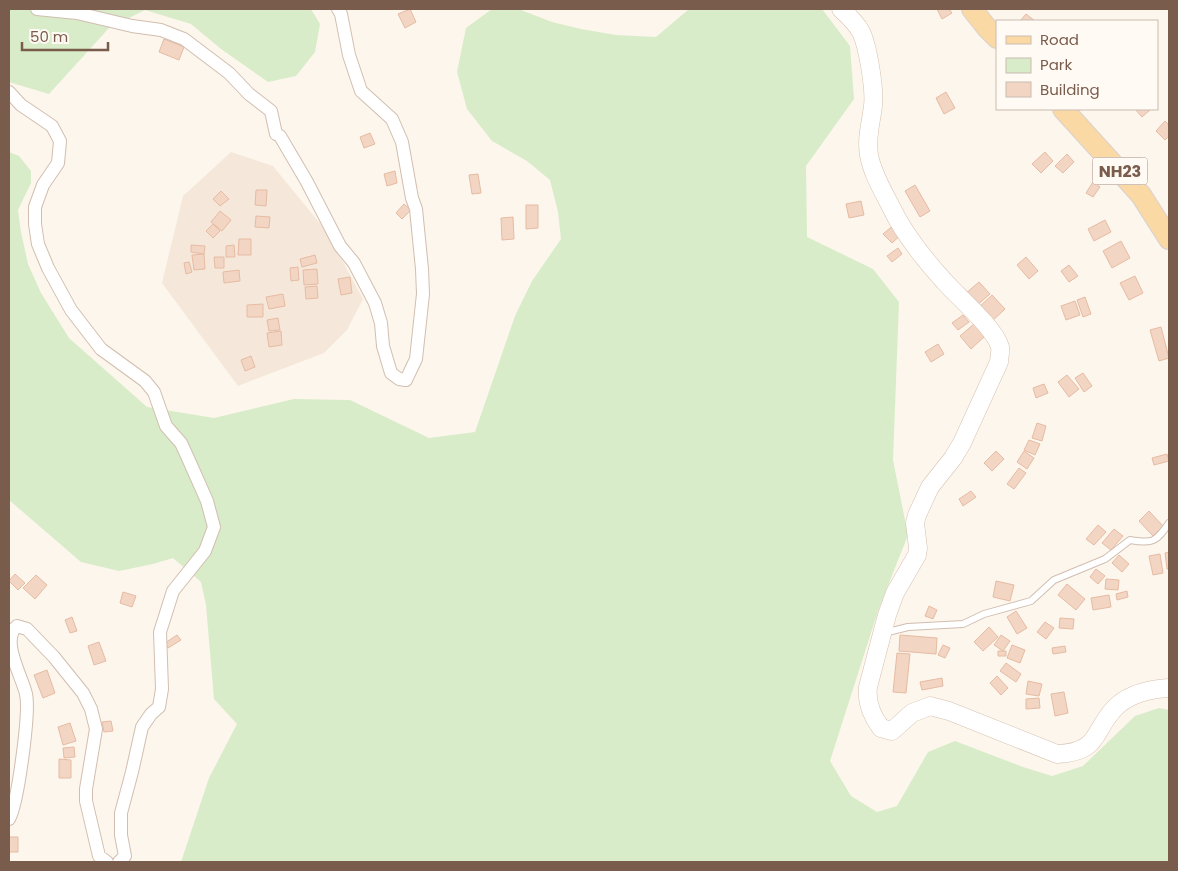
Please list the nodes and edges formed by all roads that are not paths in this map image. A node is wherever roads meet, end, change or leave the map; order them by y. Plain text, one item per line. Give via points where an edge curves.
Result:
1 (37, 9) edge
2 (338, 9) edge
3 (841, 9) edge
4 (972, 9) edge
5 (996, 37) edge
6 (9, 92) edge
7 (1065, 110) edge
8 (1169, 239) edge
9 (1169, 523) edge
10 (881, 634) junction
11 (1169, 688) edge
12 (9, 819) edge
13 (107, 862) edge
14 (119, 862) edge

1 - 2 street via 77,13 161,30 184,39 271,111 276,134 375,303 391,373 406,380 416,359 423,294 416,209 402,142 392,119 361,91
3 - 10 main road via 854,22 865,43 873,90 868,130 869,156 894,214 912,243 994,336 1000,348 998,362 962,443 930,487 917,515 917,555 895,593
4 - 5 main road
6 - 14 street via 21,105 52,126 60,141 58,162 34,207 38,244 48,268 71,310 101,349 145,381 154,392 166,426 187,456 207,501 214,527 205,551 173,591 160,632 162,689 159,707 142,727 121,813 125,856
7 - 8 main road, NH23 via 1141,195
9 - 10 lane via 1159,538 1144,543 1130,540 1105,559 1054,580 1031,601 984,614 963,624 908,627
10 - 11 main road via 867,697 873,718 881,728 892,731 912,713 930,706 949,710 1057,754 1070,754 1096,738 1118,705 1134,695
12 - 13 street via 24,751 26,695 11,651 10,636 17,626 27,628 54,656 83,693 91,709 96,728 86,801 99,856

